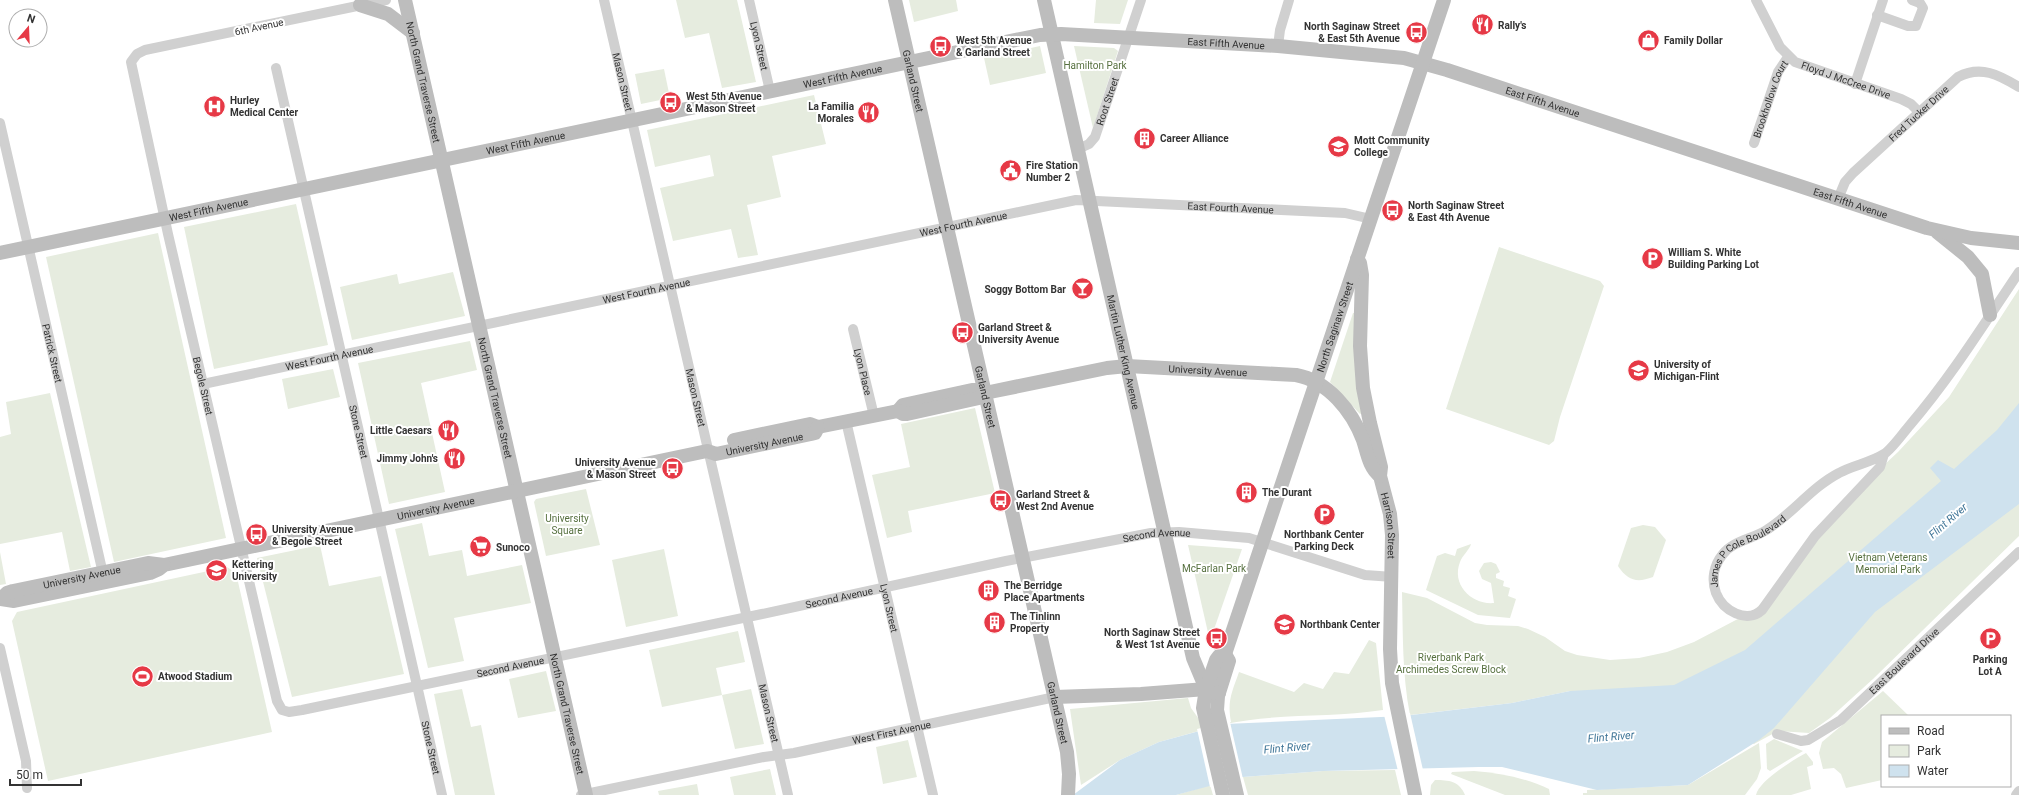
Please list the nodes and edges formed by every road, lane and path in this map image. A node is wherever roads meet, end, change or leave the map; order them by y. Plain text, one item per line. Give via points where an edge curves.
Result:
1 (386, 0) edge
2 (405, 0) edge
3 (604, 0) edge
4 (749, 0) edge
5 (895, 0) edge
6 (1044, 0) edge
7 (1141, 0) edge
8 (1290, 0) edge
9 (1444, 0) edge
10 (1756, 0) edge
11 (1883, 0) edge
12 (1912, 0) edge
13 (360, 5) junction
14 (1877, 15) junction
15 (413, 33) junction
16 (1052, 34) junction
17 (1128, 37) junction
18 (1278, 46) junction
19 (134, 57) joint
20 (1788, 57) junction
21 (909, 62) junction
22 (1423, 62) junction
23 (276, 68) dead end
24 (1855, 84) junction
25 (2019, 87) edge
26 (770, 91) junction
27 (1919, 112) junction
28 (631, 120) junction
29 (0, 123) edge
30 (1754, 143) dead end
31 (1078, 149) junction
32 (442, 160) junction
33 (304, 189) junction
34 (1838, 199) junction
35 (1089, 200) junction
36 (165, 218) junction
37 (1371, 219) junction
38 (947, 227) junction
39 (1934, 230) junction
40 (2019, 243) edge
41 (29, 247) junction
42 (0, 253) edge
43 (1357, 259) junction
44 (2019, 272) edge
45 (669, 286) junction
46 (1990, 315) junction
47 (478, 326) junction
48 (853, 329) dead end
49 (342, 355) junction
50 (1127, 366) junction
51 (1315, 382) junction
52 (204, 384) junction
53 (985, 393) junction
54 (874, 416) junction
55 (846, 421) junction
56 (707, 451) junction
57 (1884, 454) junction
58 (1380, 476) junction
59 (516, 490) junction
60 (379, 520) junction
61 (1165, 532) junction
62 (1263, 542) junction
63 (241, 548) junction
64 (2019, 552) edge
65 (1024, 558) junction
66 (104, 577) junction
67 (1393, 577) junction
68 (884, 587) junction
69 (1, 599) edge
70 (746, 617) junction
71 (0, 648) edge
72 (554, 656) junction
73 (417, 685) junction
74 (1212, 691) junction
75 (1054, 697) junction
76 (284, 711) joint
77 (1213, 722) junction
78 (917, 727) junction
79 (1776, 734) dead end
80 (778, 755) junction
81 (27, 788) dead end
82 (2019, 791) edge
83 (442, 795) edge
84 (584, 795) edge
85 (788, 795) edge
86 (933, 795) edge
87 (1068, 795) edge
88 (1223, 795) edge
89 (1237, 795) edge
90 (1415, 795) edge
91 (2016, 795) edge

1 - 13 street, 6th Avenue
2 - 15 street, North Grand Traverse Street
3 - 28 street, Mason Street
4 - 26 street, Lyon Street
5 - 21 street, Garland Street
6 - 16 street, Martin Luther King Avenue
7 - 17 street, Root Street
8 - 18 street via 1281,26
9 - 22 street, North Saginaw Street
10 - 20 street, Floyd J McCree Drive
11 - 14 street
12 - 14 street via 1920,3 1923,8 1916,26 1908,26
13 - 15 street via 388,14
13 - 19 street, 6th Avenue via 145,50
14 - 24 street
15 - 32 street, North Grand Traverse Street
16 - 17 street, East Fifth Avenue
16 - 21 street, West Fifth Avenue
16 - 31 street, Martin Luther King Avenue
17 - 18 street, East Fifth Avenue
17 - 31 street, Root Street via 1093,140
18 - 22 street, East Fifth Avenue via 1397,57
19 - 36 street, Begole Street via 131,64 133,77
20 - 24 street, Floyd J McCree Drive via 1800,65
20 - 30 street, Brookhollow Court via 1778,72
21 - 26 street, West Fifth Avenue
21 - 38 street, Garland Street
22 - 34 street, East Fifth Avenue
22 - 37 street, North Saginaw Street
23 - 33 street, Stone Street
24 - 27 street, Floyd J McCree Drive via 1906,101
25 - 27 street, Fred Tucker Drive via 1996,74 1973,72 1958,77
26 - 28 street, West Fifth Avenue
27 - 34 street, Fred Tucker Drive via 1850,176
28 - 32 street, West Fifth Avenue
28 - 45 street, Mason Street
29 - 41 street, Patrick Street
31 - 35 street, Martin Luther King Avenue
32 - 33 street, West Fifth Avenue
32 - 47 street, North Grand Traverse Street
33 - 36 street, West Fifth Avenue
33 - 49 street, Stone Street
34 - 39 street, East Fifth Avenue
35 - 37 street, East Fourth Avenue via 1345,212
35 - 38 street, West Fourth Avenue via 1070,201
35 - 50 street, Martin Luther King Avenue
36 - 41 street, West Fifth Avenue
36 - 52 street, Begole Street
37 - 43 street, North Saginaw Street
38 - 45 street, West Fourth Avenue
38 - 53 street, Garland Street
39 - 40 street, East Fifth Avenue via 1971,238
39 - 46 street via 1968,257 1982,274
41 - 42 street, West Fifth Avenue
41 - 66 street, Patrick Street
43 - 51 street, North Saginaw Street
43 - 58 street, Harrison Street via 1362,275 1361,373 1367,412 1382,467
44 - 46 street, James P Cole Boulevard
45 - 47 street, West Fourth Avenue
45 - 56 street, Mason Street
46 - 57 street, James P Cole Boulevard via 1947,380
47 - 49 street, West Fourth Avenue
47 - 59 street, North Grand Traverse Street
48 - 54 street, Lyon Place
49 - 52 street, West Fourth Avenue
49 - 60 street, Stone Street
50 - 51 street, University Avenue via 1293,375
50 - 53 street, University Avenue
50 - 61 street, Martin Luther King Avenue
51 - 58 street, University Avenue via 1332,394 1349,413 1373,468
51 - 62 street, North Saginaw Street
52 - 63 street, Begole Street
53 - 54 street, University Avenue via 978,398 915,412 903,414 898,411
53 - 65 street, Garland Street
54 - 55 street, University Avenue
55 - 56 street, University Avenue via 818,427 815,433 811,434 716,454
55 - 68 street, Lyon Street
56 - 59 street, University Avenue
56 - 70 street, Mason Street
57 - 57 street, James P Cole Boulevard via 1832,476 1766,530 1728,548 1717,562 1714,576 1716,592 1724,605 1747,617 1762,610 1816,536 1880,467
58 - 67 street, Harrison Street via 1391,524
59 - 60 street, University Avenue
59 - 72 street, North Grand Traverse Street
60 - 63 street, University Avenue
60 - 73 street, Stone Street
61 - 62 street, Second Avenue via 1240,537
61 - 65 street, Second Avenue via 1146,533
61 - 74 street, Martin Luther King Avenue via 1193,658
62 - 67 street, Second Avenue via 1365,575
62 - 74 street, North Saginaw Street via 1225,654 1217,658
63 - 66 street, University Avenue via 164,564 154,572
63 - 76 street, Begole Street via 277,701 279,708
64 - 79 street, East Boulevard Drive via 1841,720 1808,740 1801,741
65 - 68 street, Second Avenue
65 - 75 street, Garland Street
66 - 69 street, University Avenue via 14,601
67 - 90 street, Harrison Street via 1390,660 1396,709
68 - 70 street, Second Avenue
68 - 78 street, Lyon Street
70 - 72 street, Second Avenue
70 - 80 street, Mason Street
71 - 81 street via 26,761
72 - 73 street, Second Avenue
72 - 84 street, North Grand Traverse Street
73 - 76 street, Second Avenue via 302,710
73 - 83 street, Stone Street
74 - 75 street, West First Avenue
74 - 77 street, North Saginaw Street via 1203,702
75 - 78 street, West First Avenue
75 - 87 street, Garland Street via 1068,762
77 - 88 street
77 - 89 street
78 - 80 street, West First Avenue
78 - 86 street, Lyon Street
80 - 84 street, West First Avenue
80 - 85 street, Mason Street
82 - 91 street

